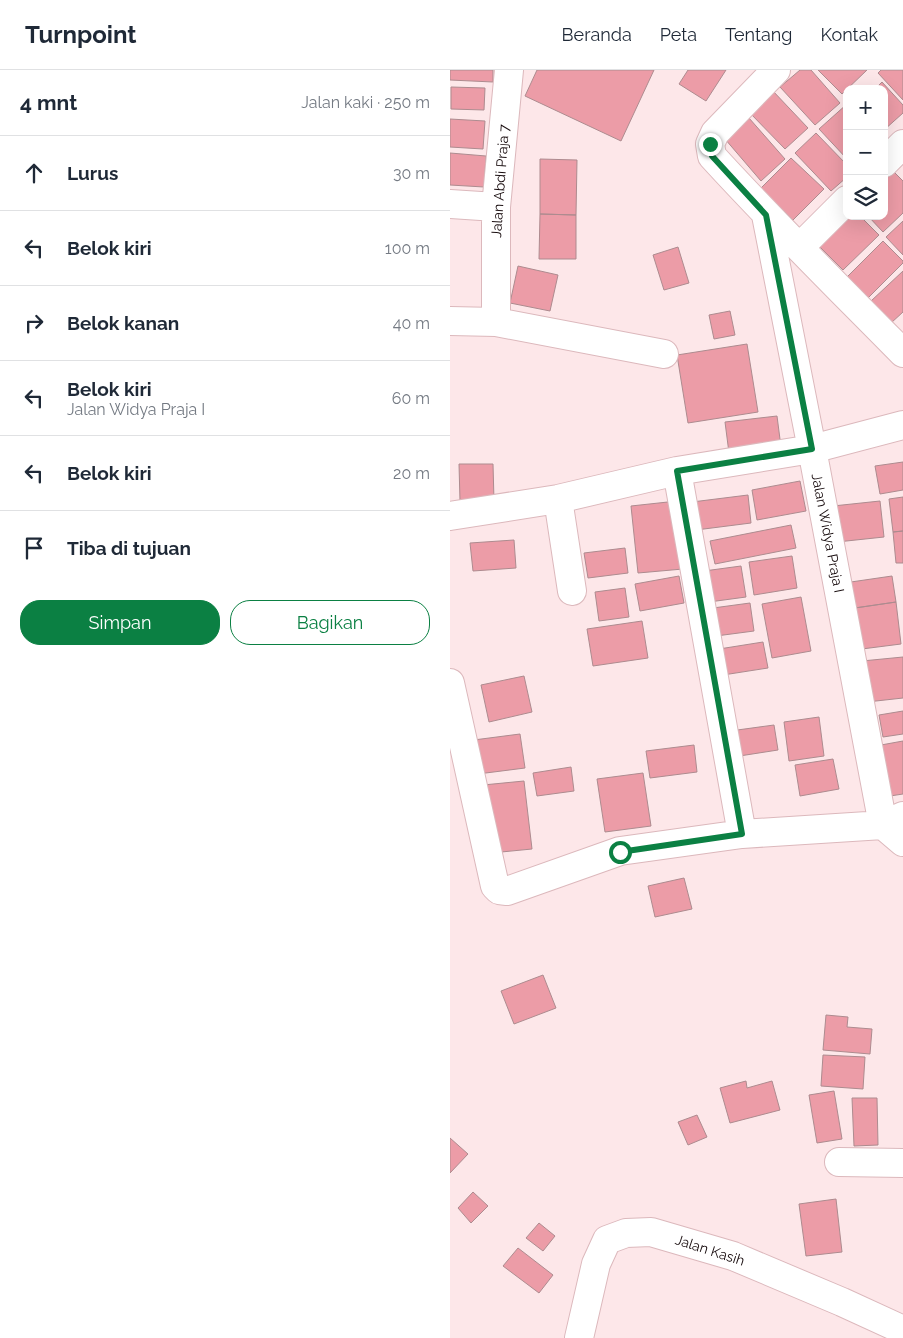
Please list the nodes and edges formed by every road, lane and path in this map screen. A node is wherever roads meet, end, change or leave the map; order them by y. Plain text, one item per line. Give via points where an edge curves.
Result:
1 (509, 70) edge
2 (776, 70) edge
3 (450, 204) edge
4 (843, 204) edge
5 (496, 207) junction
6 (766, 215) junction
7 (800, 247) junction
8 (450, 321) edge
9 (496, 322) junction
10 (664, 354) dead end
11 (903, 354) edge
12 (903, 425) edge
13 (812, 449) junction
14 (677, 471) junction
15 (558, 499) junction
16 (450, 516) edge
17 (572, 591) dead end
18 (450, 683) edge
19 (893, 820) edge
20 (742, 834) junction
21 (903, 842) edge
22 (839, 1162) dead end
23 (903, 1163) edge
24 (903, 1330) edge
25 (579, 1338) edge

1 - 5 street, Jalan Abdi Praja 7
2 - 6 street via 715,133 710,144 712,156
3 - 5 street
4 - 7 street
5 - 9 street, Jalan Abdi Praja 7
6 - 7 street
6 - 13 street, Jalan Widya Praja I
7 - 11 street
8 - 9 street
9 - 10 street
12 - 13 street
13 - 14 street
13 - 19 street, Jalan Widya Praja I
14 - 15 street
14 - 20 street
15 - 16 street
15 - 17 street
18 - 20 street via 495,886 499,890 507,891 620,852
19 - 20 street
19 - 21 street
22 - 23 street
24 - 25 street, Jalan Kasih via 733,1256 650,1232 626,1233 607,1240 596,1264

